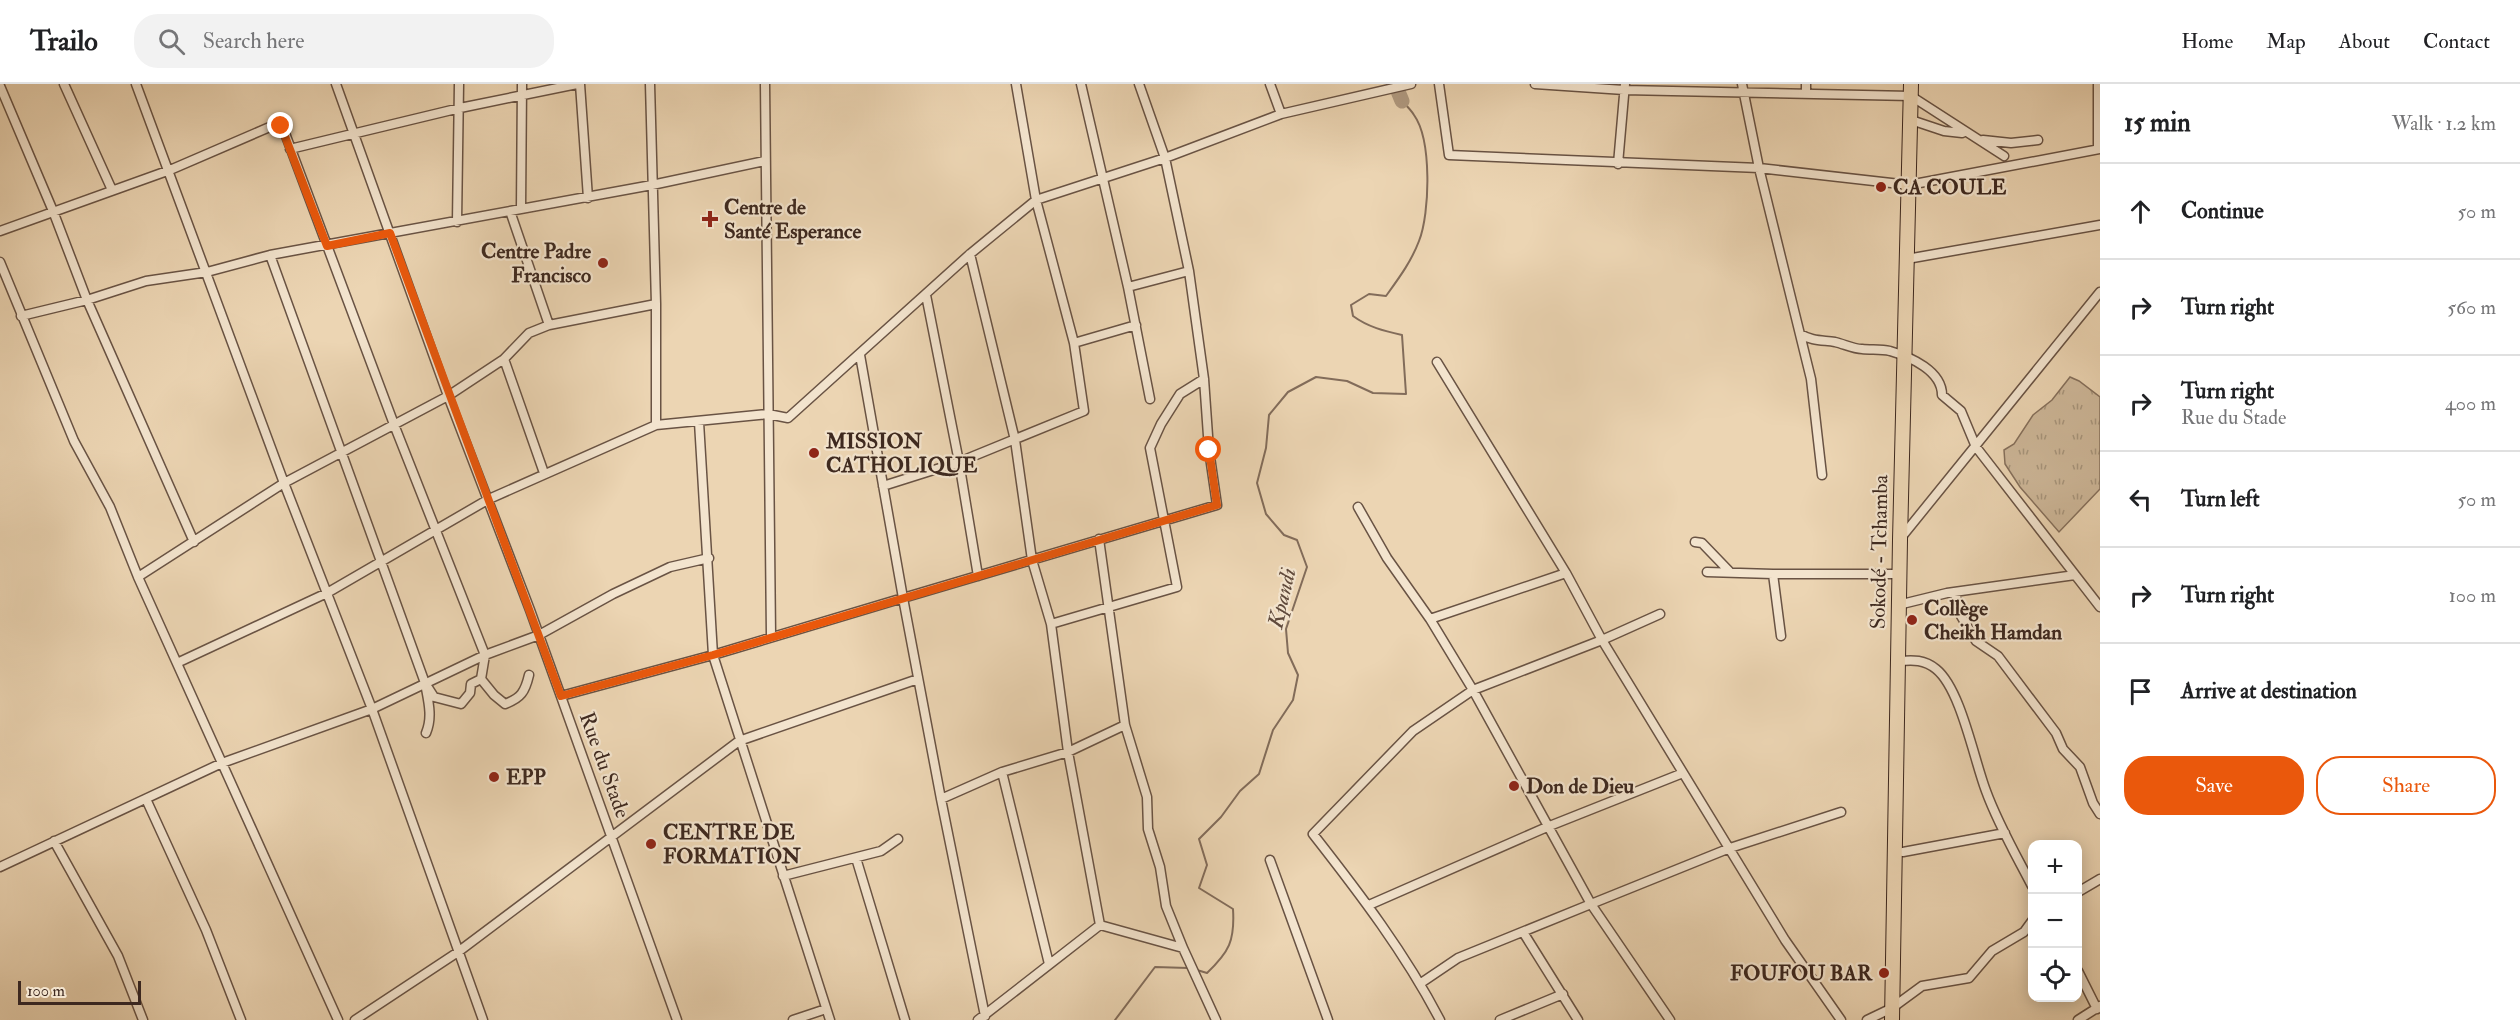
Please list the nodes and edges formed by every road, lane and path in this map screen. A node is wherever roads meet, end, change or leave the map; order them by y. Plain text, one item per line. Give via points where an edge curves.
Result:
1 (64, 84) edge
2 (136, 84) edge
3 (336, 84) edge
4 (459, 84) edge
5 (522, 84) edge
6 (578, 84) edge
7 (650, 84) edge
8 (765, 84) edge
9 (1016, 84) edge
10 (1081, 84) edge
11 (1139, 84) edge
12 (1270, 84) edge
13 (1410, 84) edge
14 (1439, 84) edge
15 (1536, 84) edge
16 (1806, 84) edge
17 (2098, 84) edge
18 (0, 86) edge
19 (1625, 87) edge
20 (1743, 88) edge
21 (1911, 90) edge
22 (1806, 94) junction
23 (523, 95) junction
24 (460, 108) junction
25 (1281, 114) junction
26 (1911, 120) junction
27 (354, 134) junction
28 (1982, 140) junction
29 (2038, 140) dead end
30 (2011, 143) junction
31 (290, 149) junction
32 (2099, 149) edge
33 (2004, 156) junction
34 (1165, 158) junction
35 (765, 161) junction
36 (1618, 164) junction
37 (1758, 168) junction
38 (2002, 168) junction
39 (170, 170) junction
40 (1104, 178) junction
41 (1909, 185) junction
42 (652, 186) junction
43 (112, 190) junction
44 (588, 198) junction
45 (1036, 200) junction
46 (521, 208) junction
47 (53, 211) junction
48 (510, 211) junction
49 (457, 222) junction
50 (2100, 225) edge
51 (0, 231) edge
52 (390, 233) junction
53 (327, 246) junction
54 (970, 254) junction
55 (270, 255) junction
56 (1907, 259) junction
57 (0, 262) edge
58 (1189, 271) junction
59 (207, 272) junction
60 (1128, 288) junction
61 (2100, 292) edge
62 (926, 295) junction
63 (87, 300) junction
64 (656, 304) junction
65 (21, 316) junction
66 (549, 325) junction
67 (1136, 325) junction
68 (1800, 334) junction
69 (1074, 343) junction
70 (860, 355) junction
71 (1905, 357) junction
72 (504, 359) junction
73 (1437, 362) dead end
74 (1204, 379) junction
75 (448, 396) junction
76 (1150, 399) dead end
77 (768, 414) junction
78 (699, 422) junction
79 (656, 425) junction
80 (394, 427) junction
81 (1015, 440) junction
82 (1976, 447) junction
83 (342, 454) junction
84 (959, 462) junction
85 (544, 473) junction
86 (1822, 475) dead end
87 (284, 483) junction
88 (884, 486) junction
89 (489, 499) junction
90 (1358, 507) dead end
91 (1162, 521) junction
92 (434, 529) junction
93 (1099, 539) junction
94 (1900, 540) junction
95 (194, 542) junction
96 (1695, 542) dead end
97 (709, 558) junction
98 (1032, 560) junction
99 (380, 562) junction
100 (1729, 571) junction
101 (1707, 572) dead end
102 (1566, 573) junction
103 (1773, 574) junction
104 (1899, 574) junction
105 (2075, 575) junction
106 (978, 576) junction
107 (138, 577) junction
108 (1955, 592) junction
109 (327, 593) junction
110 (903, 598) junction
111 (1899, 604) junction
112 (1110, 607) junction
113 (2100, 607) edge
114 (1660, 614) dead end
115 (1430, 619) junction
116 (1051, 624) junction
117 (539, 634) junction
118 (771, 636) junction
119 (1781, 636) dead end
120 (1602, 640) junction
121 (485, 655) junction
122 (713, 655) junction
123 (1898, 661) junction
124 (177, 663) junction
125 (529, 675) dead end
126 (481, 679) junction
127 (918, 679) junction
128 (425, 683) junction
129 (1473, 690) junction
130 (561, 696) junction
131 (372, 709) junction
132 (1125, 725) junction
133 (426, 733) dead end
134 (740, 741) junction
135 (1068, 752) junction
136 (222, 763) junction
137 (1002, 772) junction
138 (1683, 773) junction
139 (146, 799) junction
140 (941, 799) junction
141 (1841, 813) dead end
142 (2100, 814) edge
143 (1547, 827) junction
144 (2005, 833) junction
145 (612, 836) junction
146 (898, 839) dead end
147 (54, 842) junction
148 (1730, 848) junction
149 (1903, 852) dead end
150 (856, 858) junction
151 (1270, 860) dead end
152 (0, 867) edge
153 (783, 876) junction
154 (2028, 878) edge
155 (2100, 879) edge
156 (2082, 890) edge
157 (1591, 904) junction
158 (1369, 905) junction
159 (1100, 925) junction
160 (2028, 926) edge
161 (1523, 932) junction
162 (458, 952) junction
163 (1185, 953) junction
164 (1049, 964) junction
165 (2082, 978) edge
166 (1421, 983) junction
167 (1563, 994) junction
168 (2099, 1007) edge
169 (826, 1009) junction
170 (1892, 1014) edge
171 (981, 1018) edge
172 (143, 1020) edge
173 (241, 1020) edge
174 (338, 1020) edge
175 (355, 1020) edge
176 (483, 1020) edge
177 (677, 1020) edge
178 (794, 1020) edge
179 (830, 1020) edge
180 (905, 1020) edge
181 (1216, 1020) edge
182 (1328, 1020) edge
183 (1440, 1020) edge
184 (1500, 1020) edge
185 (1578, 1020) edge
186 (1670, 1020) edge
187 (1841, 1020) edge
188 (1868, 1020) edge
189 (2078, 1020) edge

1 - 43 street
2 - 39 street
3 - 27 street, Rue du Stade
4 - 24 street
5 - 23 street
6 - 23 street
6 - 44 street
7 - 42 street
8 - 35 street
9 - 45 street
10 - 40 street
11 - 34 street
12 - 25 street
13 - 25 street
14 - 36 street via 1449,155
15 - 19 street
16 - 22 street
17 - 32 street
18 - 47 street
19 - 20 street
19 - 36 street
20 - 22 street
20 - 37 street
21 - 22 street
21 - 26 main road, Sokodé - Tchamba
21 - 28 street
23 - 24 street
23 - 46 street
24 - 27 street
24 - 49 street
25 - 34 street
26 - 28 street
26 - 41 main road, Sokodé - Tchamba
27 - 31 street
27 - 52 street, Rue du Stade
28 - 30 street
28 - 33 street
29 - 30 street
30 - 33 street
31 - 39 street via 283,128 273,126
31 - 53 street
32 - 38 street
33 - 38 street
34 - 40 street
34 - 58 street
35 - 42 street
35 - 77 street
36 - 37 street
37 - 41 street
37 - 68 street
38 - 41 street
39 - 43 street
39 - 59 street
40 - 45 street
40 - 60 street
41 - 56 main road, Sokodé - Tchamba
42 - 44 street
42 - 64 street
43 - 47 street
44 - 46 street
45 - 54 street
45 - 69 street
46 - 48 street
47 - 51 street
47 - 63 street
48 - 49 street
48 - 66 street
49 - 52 street
50 - 56 street
52 - 53 street
52 - 75 street, Rue du Stade
53 - 55 street
53 - 80 street
54 - 62 street
54 - 81 street
55 - 59 street
55 - 83 street
56 - 71 main road, Sokodé - Tchamba
57 - 65 street
58 - 60 street
58 - 74 street
59 - 63 street via 146,281
59 - 87 street
60 - 67 street
61 - 82 street
62 - 70 street
62 - 84 street
63 - 65 street
63 - 95 street
64 - 66 street
64 - 79 street
65 - 107 street via 74,441 110,507
66 - 72 street via 529,333
67 - 69 street
67 - 76 street
68 - 71 street via 1811,340 1888,350
68 - 86 street via 1811,379
69 - 81 street via 1084,411
70 - 77 street via 788,418
70 - 88 street
71 - 82 street via 1936,375 1942,395 1961,411
71 - 94 main road, Sokodé - Tchamba
72 - 75 street
72 - 85 street
73 - 102 street
74 - 91 street via 1180,394 1150,448
74 - 91 street via 1217,505
75 - 80 street
75 - 89 street, Rue du Stade
77 - 78 street
77 - 118 street
78 - 79 street
78 - 97 street
79 - 85 street
80 - 83 street
80 - 92 street
81 - 84 street
81 - 98 street
82 - 94 street
82 - 105 street
83 - 87 street
83 - 99 street
84 - 88 street
84 - 106 street
85 - 89 street
87 - 95 street
87 - 109 street
88 - 110 street
89 - 92 street
89 - 117 street, Rue du Stade
90 - 115 street via 1387,558
91 - 93 street
91 - 112 street via 1177,587
92 - 99 street
92 - 121 street
93 - 98 street
93 - 112 street
94 - 104 main road, Sokodé - Tchamba
95 - 107 street
96 - 100 street via 1702,543
97 - 117 street via 670,567
97 - 122 street
98 - 106 street
98 - 116 street
99 - 109 street
99 - 128 street
100 - 101 street
100 - 103 street
102 - 115 street
102 - 120 street
103 - 104 street
103 - 119 street
104 - 111 main road, Sokodé - Tchamba
105 - 108 street
105 - 113 street
106 - 110 street
107 - 124 street
108 - 111 street
108 - 142 street via 1961,616 1976,641 1998,656 2056,733 2063,749 2080,767
109 - 124 street
109 - 131 street
110 - 118 street
110 - 127 street
111 - 123 main road, Sokodé - Tchamba
112 - 116 street
112 - 132 street
114 - 120 street
115 - 129 street
116 - 135 street
117 - 121 street
117 - 130 street, Rue du Stade
118 - 122 street
120 - 129 street
120 - 138 street
121 - 126 street
121 - 128 street
122 - 130 street
122 - 134 street
123 - 144 street via 1923,660 1938,670 1950,687 1985,790
123 - 170 main road, Sokodé - Tchamba
124 - 136 street
125 - 126 street via 525,692 505,704
126 - 128 street via 471,684 470,693 461,704 434,698
127 - 134 street
127 - 140 street
128 - 131 street
128 - 133 street via 429,706
129 - 143 street
129 - 158 street via 1413,731 1313,834
130 - 145 street, Rue du Stade
131 - 136 street
131 - 162 street
132 - 135 street
132 - 163 street via 1147,797 1148,829 1160,867 1166,906
134 - 145 street
134 - 153 street
135 - 137 street
135 - 159 street
136 - 139 street
136 - 174 street
137 - 140 street
137 - 164 street
138 - 143 street
138 - 148 street
139 - 147 street
139 - 173 street via 206,930
140 - 171 street
141 - 148 street
143 - 157 street
143 - 158 street
144 - 149 street
144 - 154 street
145 - 162 street
145 - 177 street, Rue du Stade
146 - 150 street via 887,848
147 - 152 street
147 - 172 street via 118,956
148 - 157 street
148 - 187 street via 1785,940
150 - 153 street
150 - 180 street
151 - 182 street
153 - 169 street
155 - 156 street
157 - 161 street
157 - 186 street
158 - 166 street
159 - 163 street
159 - 164 street
160 - 170 street via 1992,951 1969,978 1922,987
161 - 166 street via 1458,958
161 - 167 street
162 - 175 street
162 - 176 street
163 - 181 street
164 - 171 street
165 - 168 street
166 - 183 street
167 - 184 street
167 - 185 street
168 - 189 street
169 - 178 street
169 - 179 street
170 - 188 street

